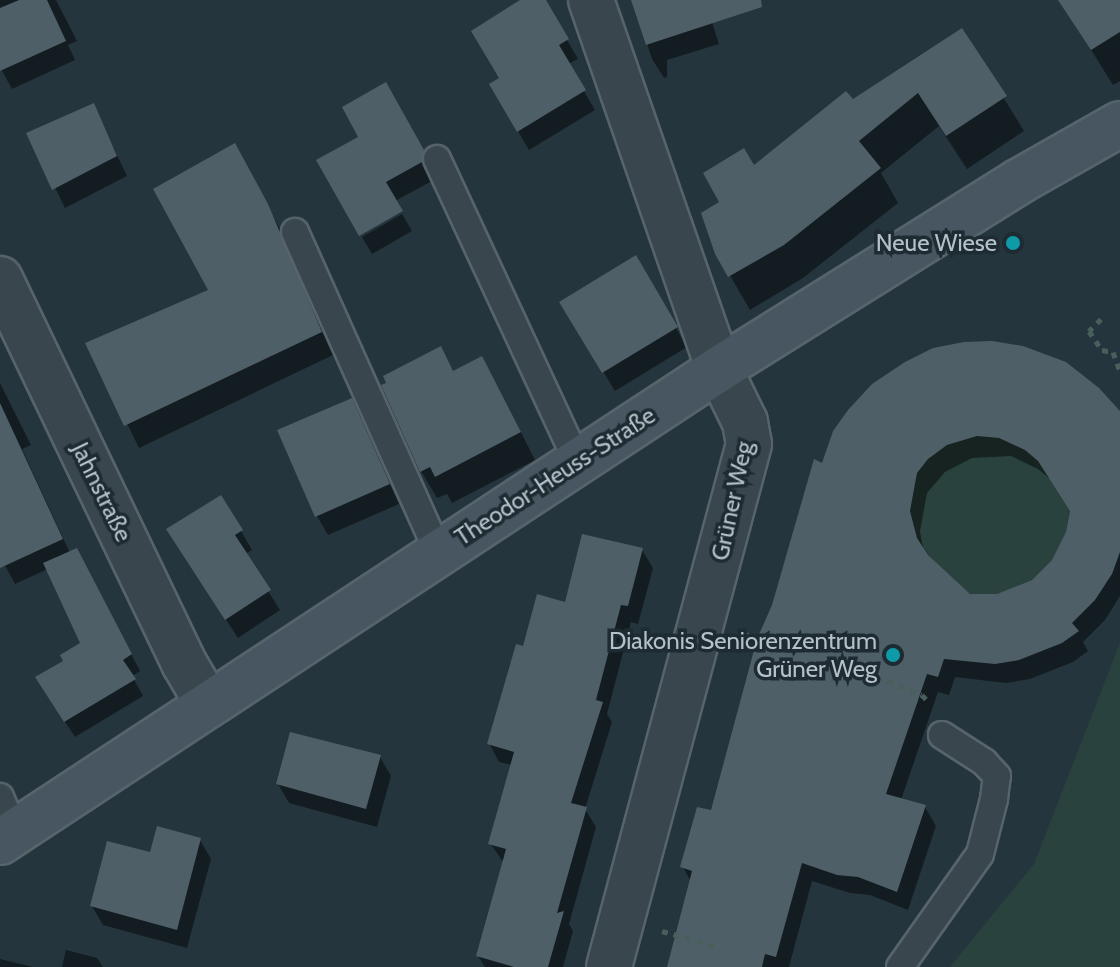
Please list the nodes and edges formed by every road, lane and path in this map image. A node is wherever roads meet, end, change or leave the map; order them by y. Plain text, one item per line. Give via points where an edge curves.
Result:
1 (591, 0) edge
2 (1120, 124) edge
3 (437, 159) dead end
4 (295, 232) dead end
5 (0, 279) edge
6 (1101, 319) dead end
7 (719, 369) junction
8 (1120, 371) edge
9 (577, 461) junction
10 (438, 552) junction
11 (865, 672) dead end
12 (208, 704) junction
13 (942, 735) joint
14 (5, 824) edge
15 (623, 920) junction
16 (719, 947) dead end
17 (609, 967) edge
18 (900, 967) edge

1 - 7 street, Grüner Weg
2 - 7 main road, Theodor-Heuss-Straße
3 - 9 lane
4 - 10 lane
5 - 12 street, Jahnstraße
6 - 8 path via 1089,331 1102,350 1113,352
7 - 9 main road, Theodor-Heuss-Straße
7 - 15 street, Grüner Weg via 739,408 749,444
9 - 10 main road, Theodor-Heuss-Straße
10 - 12 main road, Theodor-Heuss-Straße
11 - 13 path via 922,695 931,704
12 - 14 main road, Theodor-Heuss-Straße
13 - 18 lane via 997,776 994,799 980,854
15 - 16 path
15 - 17 street, Grüner Weg

